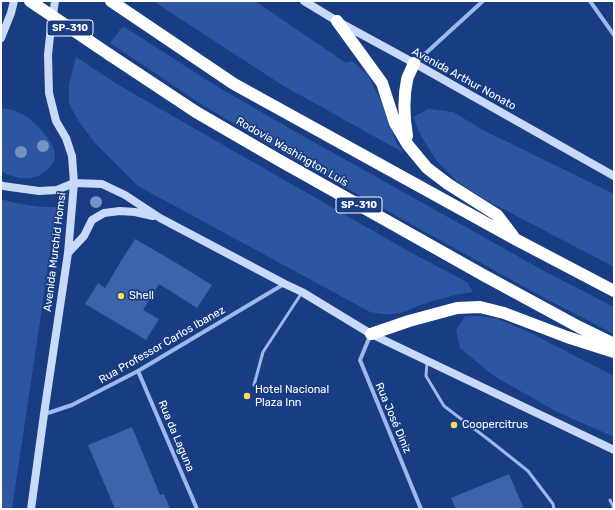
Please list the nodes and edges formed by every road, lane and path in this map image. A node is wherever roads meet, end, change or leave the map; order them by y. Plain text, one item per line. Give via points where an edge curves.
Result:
1 (14, 1) edge
2 (30, 1) edge
3 (55, 1) edge
4 (111, 1) edge
5 (304, 1) edge
6 (482, 1) edge
7 (590, 1) edge
8 (337, 21) junction
9 (614, 35) edge
10 (1, 38) edge
11 (414, 63) junction
12 (408, 145) junction
13 (614, 176) edge
14 (74, 183) junction
15 (1, 185) edge
16 (160, 218) junction
17 (514, 239) junction
18 (68, 253) junction
19 (285, 284) junction
20 (614, 291) edge
21 (302, 292) junction
22 (371, 334) junction
23 (614, 344) edge
24 (614, 352) edge
25 (427, 360) junction
26 (138, 371) junction
27 (254, 385) dead end
28 (44, 414) junction
29 (614, 450) edge
30 (610, 500) dead end
31 (614, 508) edge
32 (31, 509) edge
33 (197, 509) edge
34 (421, 509) edge
35 (554, 509) edge

1 - 10 main road
2 - 23 highway, Rodovia Washington Luís / SP-310, bridge via 196,112 485,276
3 - 14 main road, Avenida Murchid Homsi via 48,55 49,93 56,121 66,138 72,156
4 - 17 highway via 234,84
5 - 8 main road, Avenida Arthur Nonato
6 - 11 street
7 - 9 street
8 - 11 main road, Avenida Arthur Nonato
8 - 12 highway via 382,83 395,123
11 - 12 highway via 407,79 404,107
11 - 13 main road, Avenida Arthur Nonato
12 - 17 highway via 427,168 497,215
14 - 15 main road via 57,190 39,191
14 - 16 main road via 102,184 125,195
14 - 18 main road, Avenida Murchid Homsi
16 - 18 main road via 120,210 104,212 92,220 84,236
16 - 19 main road
17 - 20 highway
18 - 28 main road, Avenida Murchid Homsi
19 - 21 main road
19 - 26 street, Rua Professor Carlos Ibanez
21 - 22 main road
21 - 27 lane via 263,352
22 - 24 highway via 409,320 457,308 480,308 504,313
22 - 25 main road
22 - 34 street, Rua José Diniz via 360,360
25 - 29 main road
25 - 35 lane via 426,376 444,406 528,471
26 - 28 street, Rua Professor Carlos Ibanez via 72,405
26 - 33 street, Rua da Laguna
28 - 32 main road, Avenida Murchid Homsi
30 - 31 lane

